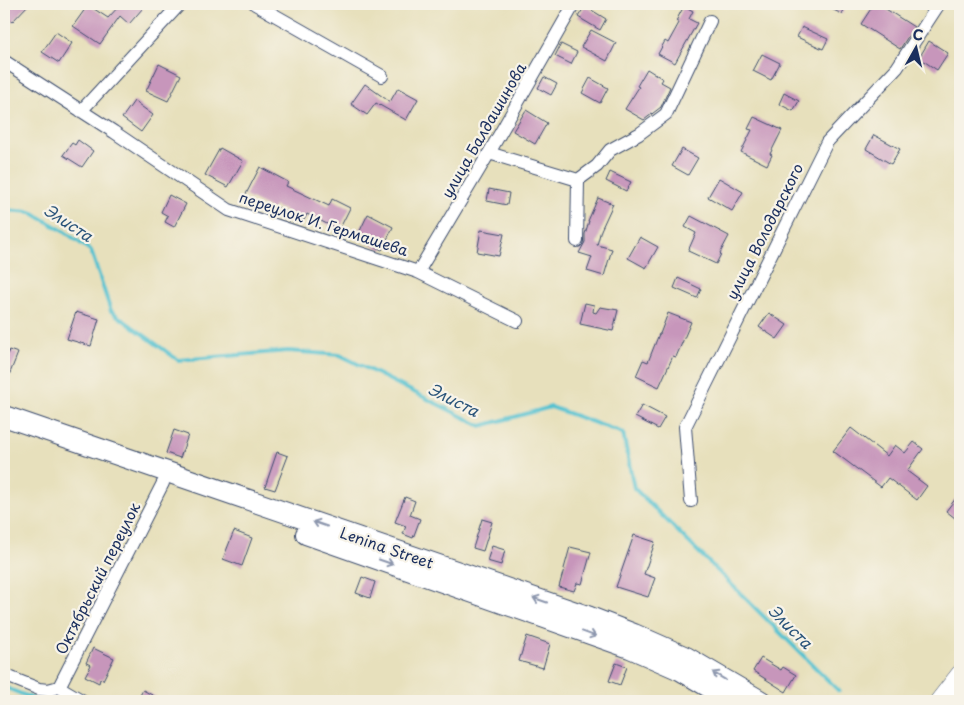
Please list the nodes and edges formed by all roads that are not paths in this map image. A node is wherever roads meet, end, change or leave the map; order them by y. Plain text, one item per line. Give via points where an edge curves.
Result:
1 (180, 4) edge
2 (255, 4) edge
3 (574, 4) edge
4 (939, 4) edge
5 (710, 20) dead end
6 (4, 61) edge
7 (382, 76) dead end
8 (81, 111) junction
9 (489, 152) junction
10 (578, 180) junction
11 (577, 241) dead end
12 (418, 272) junction
13 (517, 321) dead end
14 (4, 416) edge
15 (4, 429) edge
16 (164, 483) junction
17 (691, 501) dead end
18 (4, 675) edge
19 (957, 681) edge
20 (59, 687) junction
21 (83, 701) edge
22 (732, 701) edge
23 (761, 701) edge
24 (940, 701) edge

1 - 8 street
2 - 7 street
3 - 9 street, улица Балдашинова
4 - 17 street, улица Володарского via 897,68 827,142 684,427
5 - 10 street via 666,114 610,150 597,166
6 - 8 street, переулок И. Гермашева
8 - 12 street, переулок И. Гермашева via 229,210
9 - 10 street
9 - 12 street, улица Балдашинова
10 - 11 street
12 - 13 street, переулок И. Гермашева
23 -> 14 main road, Lenina Street via 686,657 590,617
15 - 16 main road, Lenina Street
16 - 20 street, Октябрьский переулок
16 -> 22 main road, Lenina Street via 630,648 680,670
18 - 20 street via 39,689
19 - 24 street
20 - 21 street

